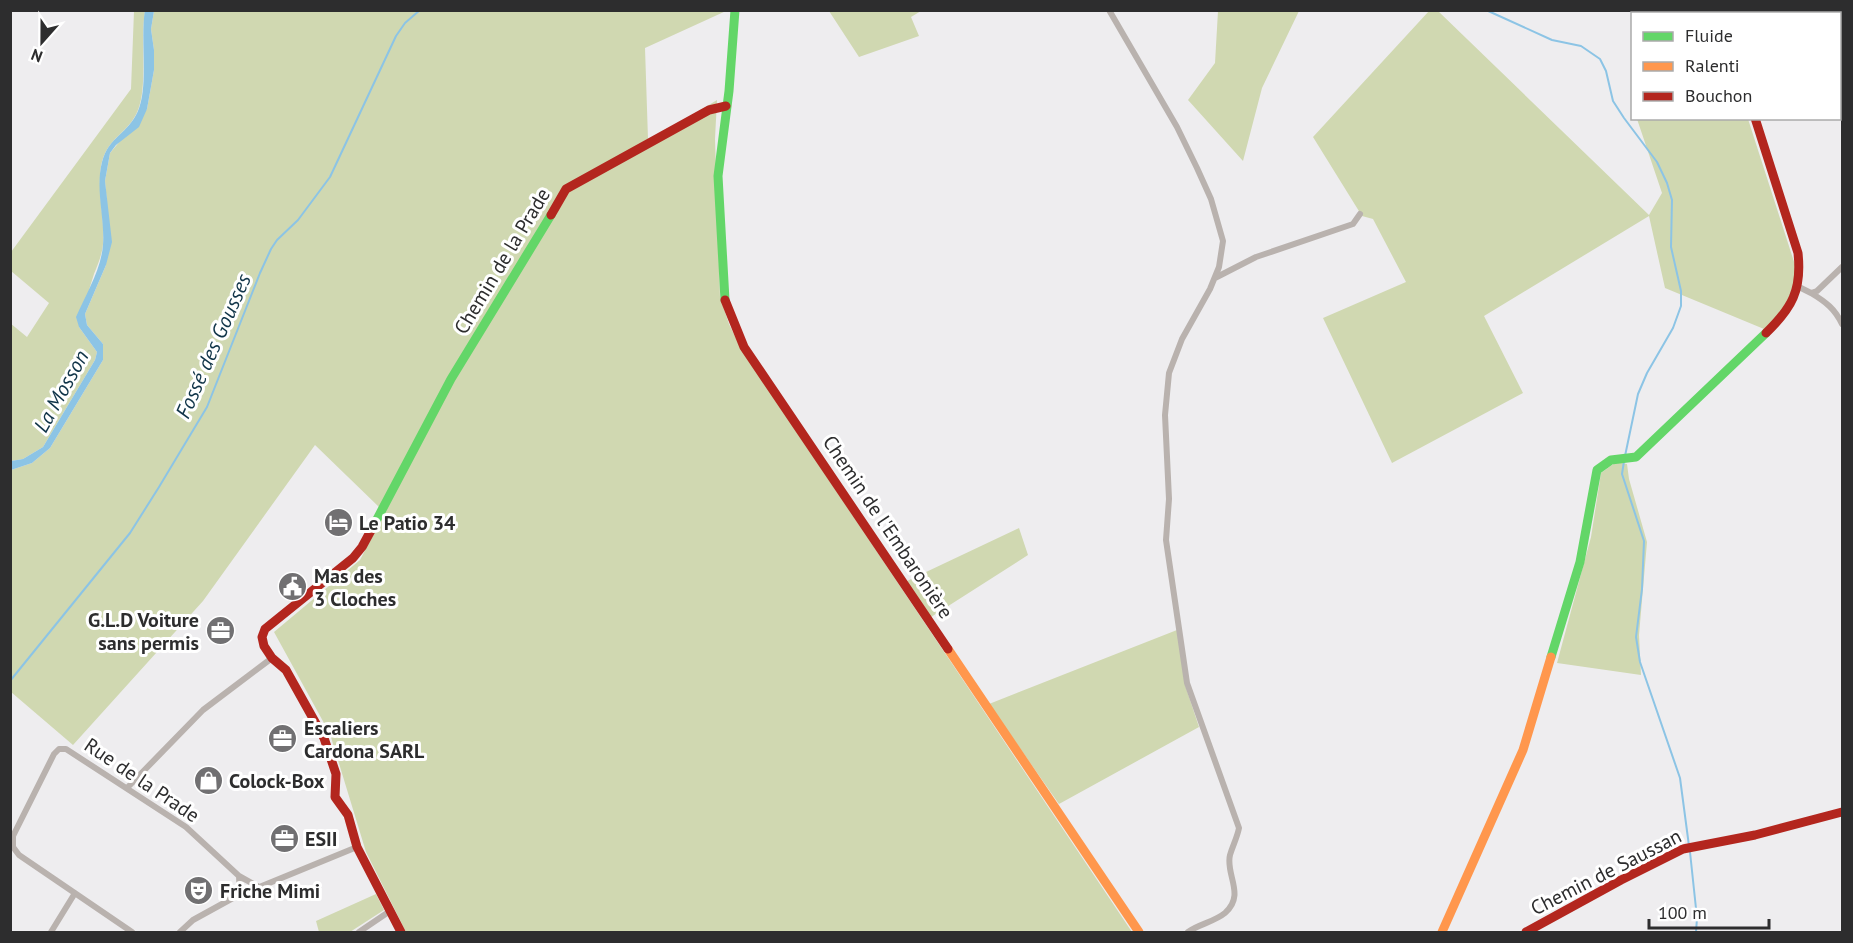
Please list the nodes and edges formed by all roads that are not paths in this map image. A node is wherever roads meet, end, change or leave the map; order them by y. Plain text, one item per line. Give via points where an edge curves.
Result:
1 (735, 10) edge
2 (1108, 10) edge
3 (726, 106) junction
4 (1756, 120) edge
5 (1360, 214) dead end
6 (1842, 267) edge
7 (1214, 278) junction
8 (1799, 287) junction
9 (1811, 293) junction
10 (1842, 324) edge
11 (272, 658) junction
12 (127, 788) junction
13 (1842, 812) edge
14 (357, 848) junction
15 (239, 876) junction
16 (259, 887) junction
17 (75, 893) junction
18 (240, 895) junction
19 (390, 911) junction
20 (51, 933) edge
21 (132, 933) edge
22 (180, 933) edge
23 (358, 933) edge
24 (401, 933) edge
25 (1139, 933) edge
26 (1188, 933) edge
27 (1442, 933) edge
28 (1526, 933) edge

1 - 3 street, Chemin de l'Embaronière
2 - 7 street via 1177,126 1211,199 1223,241
3 - 11 street, Chemin de la Prade via 709,110 566,189 451,380 362,547 265,629 264,646
3 - 25 street, Chemin de l'Embaronière via 718,176 724,297 744,346
4 - 8 street via 1798,253
5 - 7 street via 1353,224 1256,257
6 - 9 street
7 - 26 street via 1169,373 1165,415 1169,499 1166,540 1187,683 1239,828 1229,857 1233,904
8 - 9 street
8 - 27 street via 1781,318 1644,450 1631,459 1604,462 1597,470 1580,562 1523,750
9 - 10 street via 1835,309
11 - 12 street via 203,710
11 - 14 street via 286,670 324,738 336,774 335,797 348,814
12 - 15 street, Rue de la Prade via 186,827
12 - 17 street, Rue de la Prade via 66,749 59,749 13,836 12,847 19,855
13 - 28 street, Chemin de Saussan via 1683,849
14 - 16 street
14 - 19 street
15 - 16 street, Rue de la Prade
15 - 18 street
16 - 18 street
17 - 20 street
17 - 21 street
18 - 22 street via 208,910
19 - 23 street
19 - 24 street

